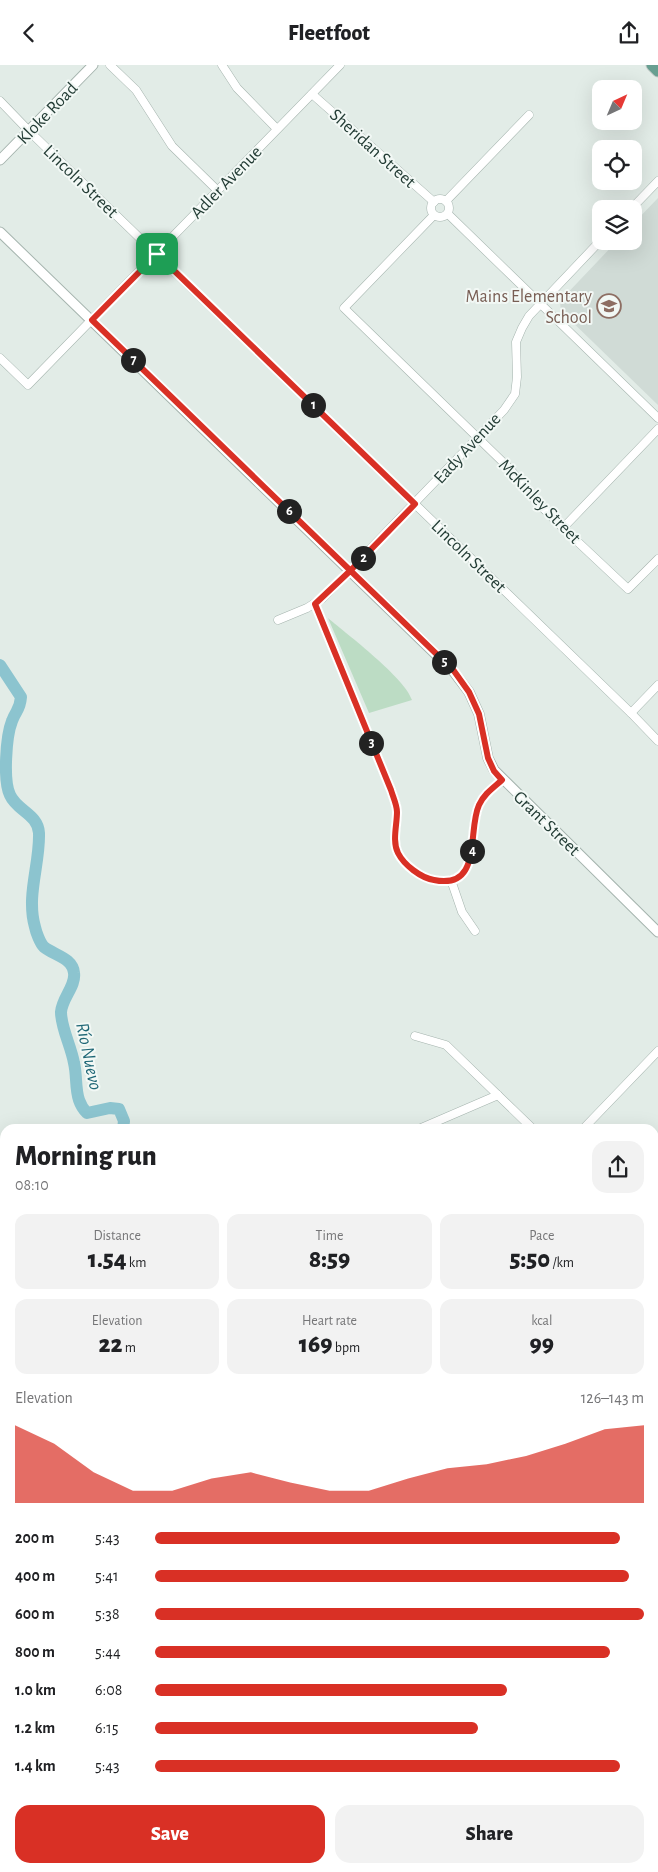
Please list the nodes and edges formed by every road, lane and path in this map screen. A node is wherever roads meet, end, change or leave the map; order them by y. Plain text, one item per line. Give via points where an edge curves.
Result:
1 (93, 65) edge
2 (110, 65) edge
3 (222, 65) edge
4 (340, 65) edge
5 (652, 65) edge
6 (658, 71) edge
7 (312, 94) junction
8 (0, 101) edge
9 (530, 115) dead end
10 (277, 129) junction
11 (29, 131) junction
12 (0, 160) edge
13 (658, 181) edge
14 (217, 190) junction
15 (640, 200) edge
16 (446, 201) junction
17 (434, 202) junction
18 (448, 214) junction
19 (434, 215) junction
20 (0, 232) edge
21 (592, 250) edge
22 (157, 254) junction
23 (542, 303) junction
24 (92, 320) junction
25 (0, 359) edge
26 (658, 418) edge
27 (658, 429) edge
28 (478, 438) junction
29 (415, 504) junction
30 (564, 528) junction
31 (658, 559) edge
32 (350, 571) junction
33 (315, 604) junction
34 (278, 620) dead end
35 (658, 685) edge
36 (631, 713) junction
37 (658, 741) edge
38 (502, 780) junction
39 (451, 880) junction
40 (475, 931) dead end
41 (658, 932) edge
42 (415, 1036) dead end
43 (658, 1051) edge
44 (498, 1095) junction
45 (431, 1124) edge
46 (528, 1124) edge
47 (588, 1124) edge

1 - 11 street, Kloke Road
2 - 14 street via 136,90 172,146
3 - 10 street via 237,88
4 - 7 street, Adler Avenue
5 - 6 main road
7 - 10 street, Adler Avenue
7 - 17 street, Sheridan Street
8 - 11 street, Lincoln Street
9 - 16 street
10 - 14 street, Adler Avenue
11 - 12 street, Kloke Road
11 - 22 street, Lincoln Street
13 - 15 street
14 - 22 street, Adler Avenue
16 - 17 street
16 - 18 street via 450,207
17 - 19 street via 431,209
18 - 19 street
18 - 23 street
19 - 28 street, McKinley Street via 344,308
20 - 24 street, Grant Street
21 - 23 street, Eady Avenue
22 - 24 street, Adler Avenue
22 - 29 street, Lincoln Street
23 - 26 street
23 - 28 street, Eady Avenue via 529,316 516,342 515,393
24 - 25 street, Adler Avenue via 28,385
24 - 32 street, Grant Street
27 - 30 street
28 - 29 street, Eady Avenue
28 - 30 street, McKinley Street
29 - 32 street, Eady Avenue
29 - 36 street, Lincoln Street
30 - 31 street, McKinley Street via 628,589
32 - 33 street, Eady Avenue
32 - 38 street, Grant Street via 454,671 479,714 488,758
33 - 34 street, Eady Avenue
33 - 39 street via 391,790 397,809 395,842 398,853 419,874 431,880
35 - 36 street
36 - 37 street, Lincoln Street
38 - 39 street via 484,795 478,806 467,867 459,877
38 - 41 street, Grant Street
39 - 40 street via 462,912
42 - 44 street via 446,1045
43 - 47 street
44 - 45 street
44 - 46 street

